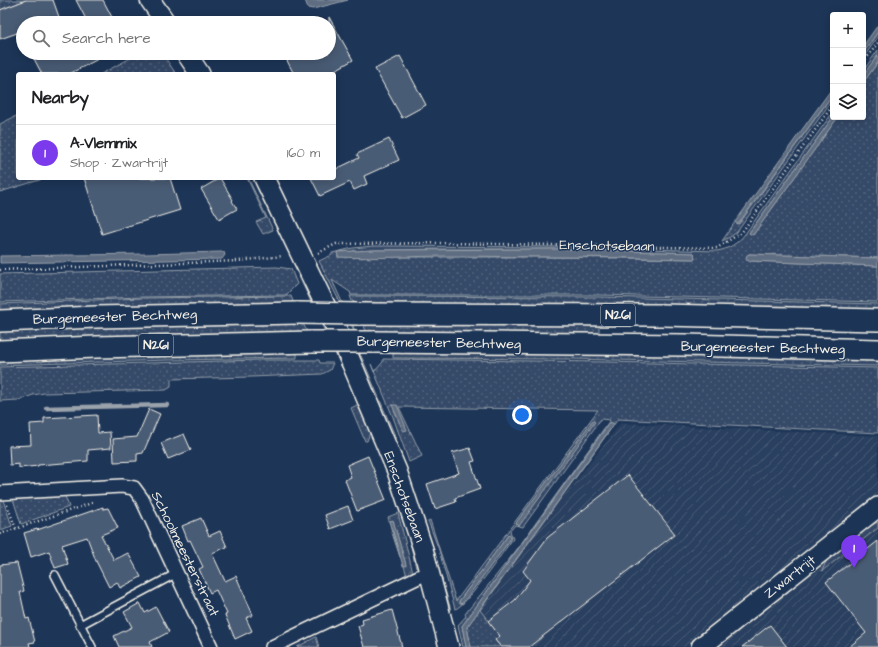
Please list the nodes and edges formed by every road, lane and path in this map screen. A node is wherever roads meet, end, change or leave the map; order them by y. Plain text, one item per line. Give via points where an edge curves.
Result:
1 (150, 0) edge
2 (161, 16) edge
3 (878, 43) edge
4 (866, 59) edge
5 (191, 60) edge
6 (199, 72) edge
7 (830, 109) edge
8 (265, 180) edge
9 (308, 255) junction
10 (0, 270) edge
11 (878, 320) edge
12 (0, 321) edge
13 (878, 350) edge
14 (0, 351) edge
15 (110, 486) junction
16 (3, 493) edge
17 (878, 507) edge
18 (16, 529) junction
19 (0, 534) edge
20 (429, 572) junction
21 (177, 573) junction
22 (55, 575) dead end
23 (80, 625) junction
24 (703, 646) edge
25 (92, 647) edge
26 (211, 647) edge
27 (272, 647) edge
28 (449, 647) edge

1 - 2 street
3 - 4 path
5 - 6 street
7 - 9 path, Enschotsebaan via 742,232 717,248 447,243 336,244
8 - 9 street, Enschotsebaan
9 - 10 path via 238,261
9 - 20 street, Enschotsebaan via 397,471
11 - 12 main road, Burgemeester Bechtweg / N261, bridge via 662,315 298,313
13 - 14 main road, Burgemeester Bechtweg / N261, bridge via 685,345 312,342
15 - 16 street, Schoolmeesterstraat
15 - 18 path via 111,496
15 - 21 street, Schoolmeesterstraat via 134,488 138,493
16 - 18 path
17 - 24 street, Zwartrijt
18 - 19 path
20 - 27 street
20 - 28 street, Enschotsebaan
21 - 23 lane
21 - 26 street, Schoolmeesterstraat
22 - 23 lane
23 - 25 lane

